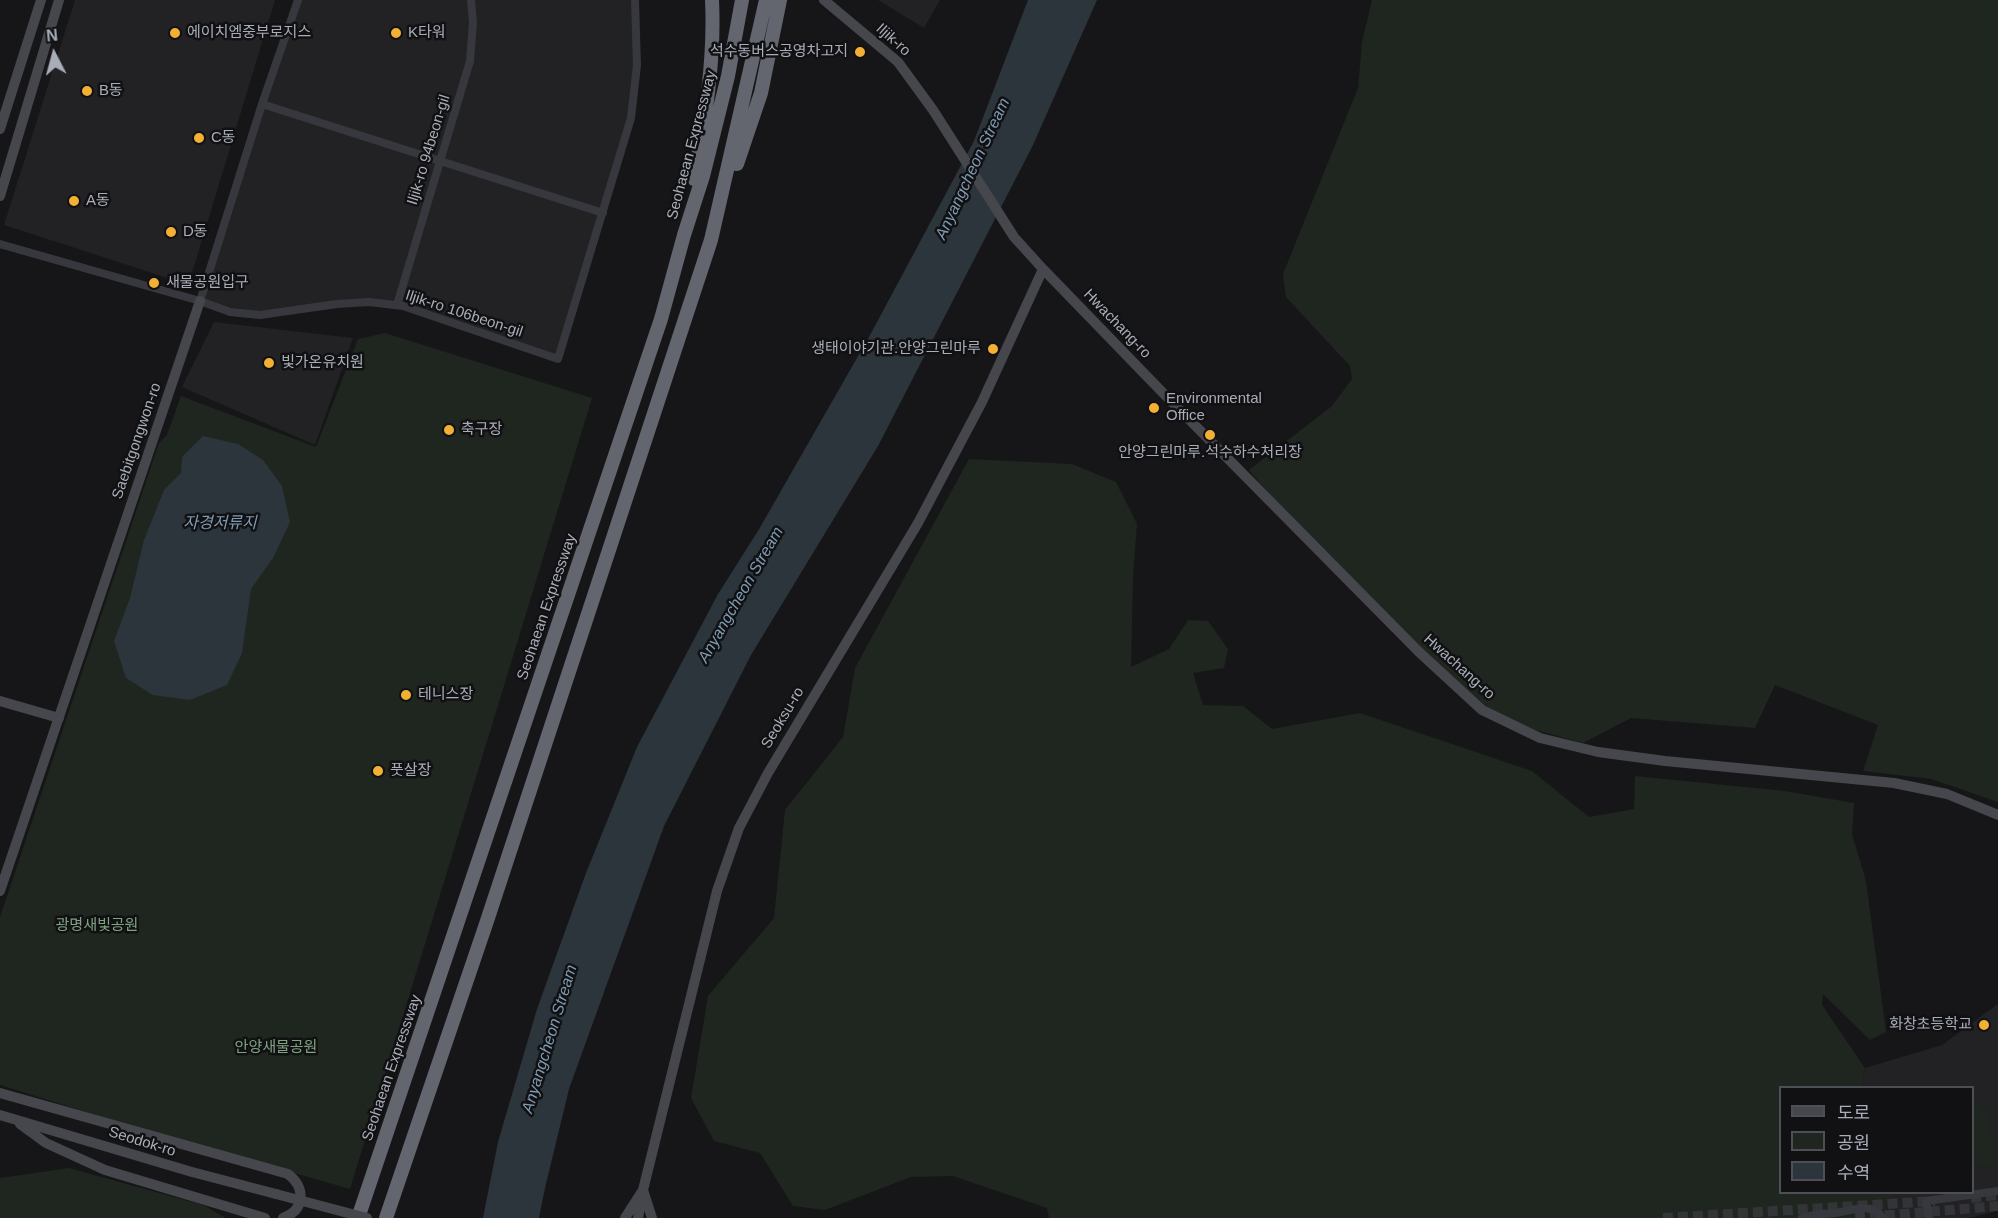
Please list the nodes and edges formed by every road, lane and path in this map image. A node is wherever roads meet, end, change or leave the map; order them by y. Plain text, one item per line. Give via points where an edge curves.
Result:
1 (41, 0) edge
2 (59, 0) edge
3 (298, 0) edge
4 (471, 0) edge
5 (635, 0) edge
6 (712, 0) edge
7 (742, 0) edge
8 (766, 0) edge
9 (780, 0) edge
10 (824, 0) edge
11 (262, 104) junction
12 (0, 129) edge
13 (440, 160) junction
14 (0, 195) edge
15 (603, 213) junction
16 (684, 235) junction
17 (711, 240) junction
18 (0, 244) edge
19 (1043, 269) junction
20 (200, 301) junction
21 (397, 305) junction
22 (0, 701) edge
23 (59, 718) junction
24 (1998, 815) edge
25 (0, 891) edge
26 (0, 1093) edge
27 (0, 1115) edge
28 (12, 1119) junction
29 (643, 1190) junction
30 (1998, 1191) edge
31 (1860, 1208) junction
32 (265, 1218) edge
33 (283, 1218) edge
34 (358, 1218) edge
35 (367, 1218) edge
36 (386, 1218) edge
37 (625, 1218) edge
38 (638, 1218) edge
39 (652, 1218) edge
40 (1802, 1218) edge
41 (1861, 1218) edge
42 (1883, 1218) edge
43 (1929, 1218) edge

1 - 12 street
2 - 14 street
3 - 11 street, Saebitgongwon-ro
4 - 13 street, Iljik-ro 94beon-gil via 470,61
5 - 15 street, Iljik-ro 106beon-gil via 637,65 631,118
6 - 16 highway via 711,77
7 - 16 highway, Seohaean Expressway via 728,76
8 - 17 highway
9 - 17 highway via 761,93
10 - 19 street, Iljik-ro via 898,62 1014,237
11 - 13 street
11 - 20 street, Saebitgongwon-ro
13 - 15 street
13 - 21 street, Iljik-ro 94beon-gil
15 - 21 street, Iljik-ro 106beon-gil via 558,359
16 - 34 highway, Seohaean Expressway via 661,319
17 - 36 highway
18 - 20 street, Iljik-ro 106beon-gil
19 - 24 street, Hwachang-ro via 1411,644 1482,710 1540,738 1598,752 1894,783 1947,794
19 - 29 street, Seoksu-ro via 982,402 918,523 768,773 740,828 717,891
20 - 21 street, Iljik-ro 106beon-gil via 230,312 260,315 337,304
20 - 23 street, Saebitgongwon-ro
22 - 23 street
23 - 25 street, Saebitgongwon-ro
26 - 33 street via 288,1174 295,1179 300,1202 292,1214
27 - 28 street, Seodok-ro
28 - 32 street via 46,1143 105,1170
28 - 35 street, Seodok-ro, bridge
29 - 37 street
29 - 38 street, Seoksu-ro
29 - 39 street
30 - 43 street via 1926,1201
31 - 40 street
31 - 41 street
31 - 42 street via 1870,1208

